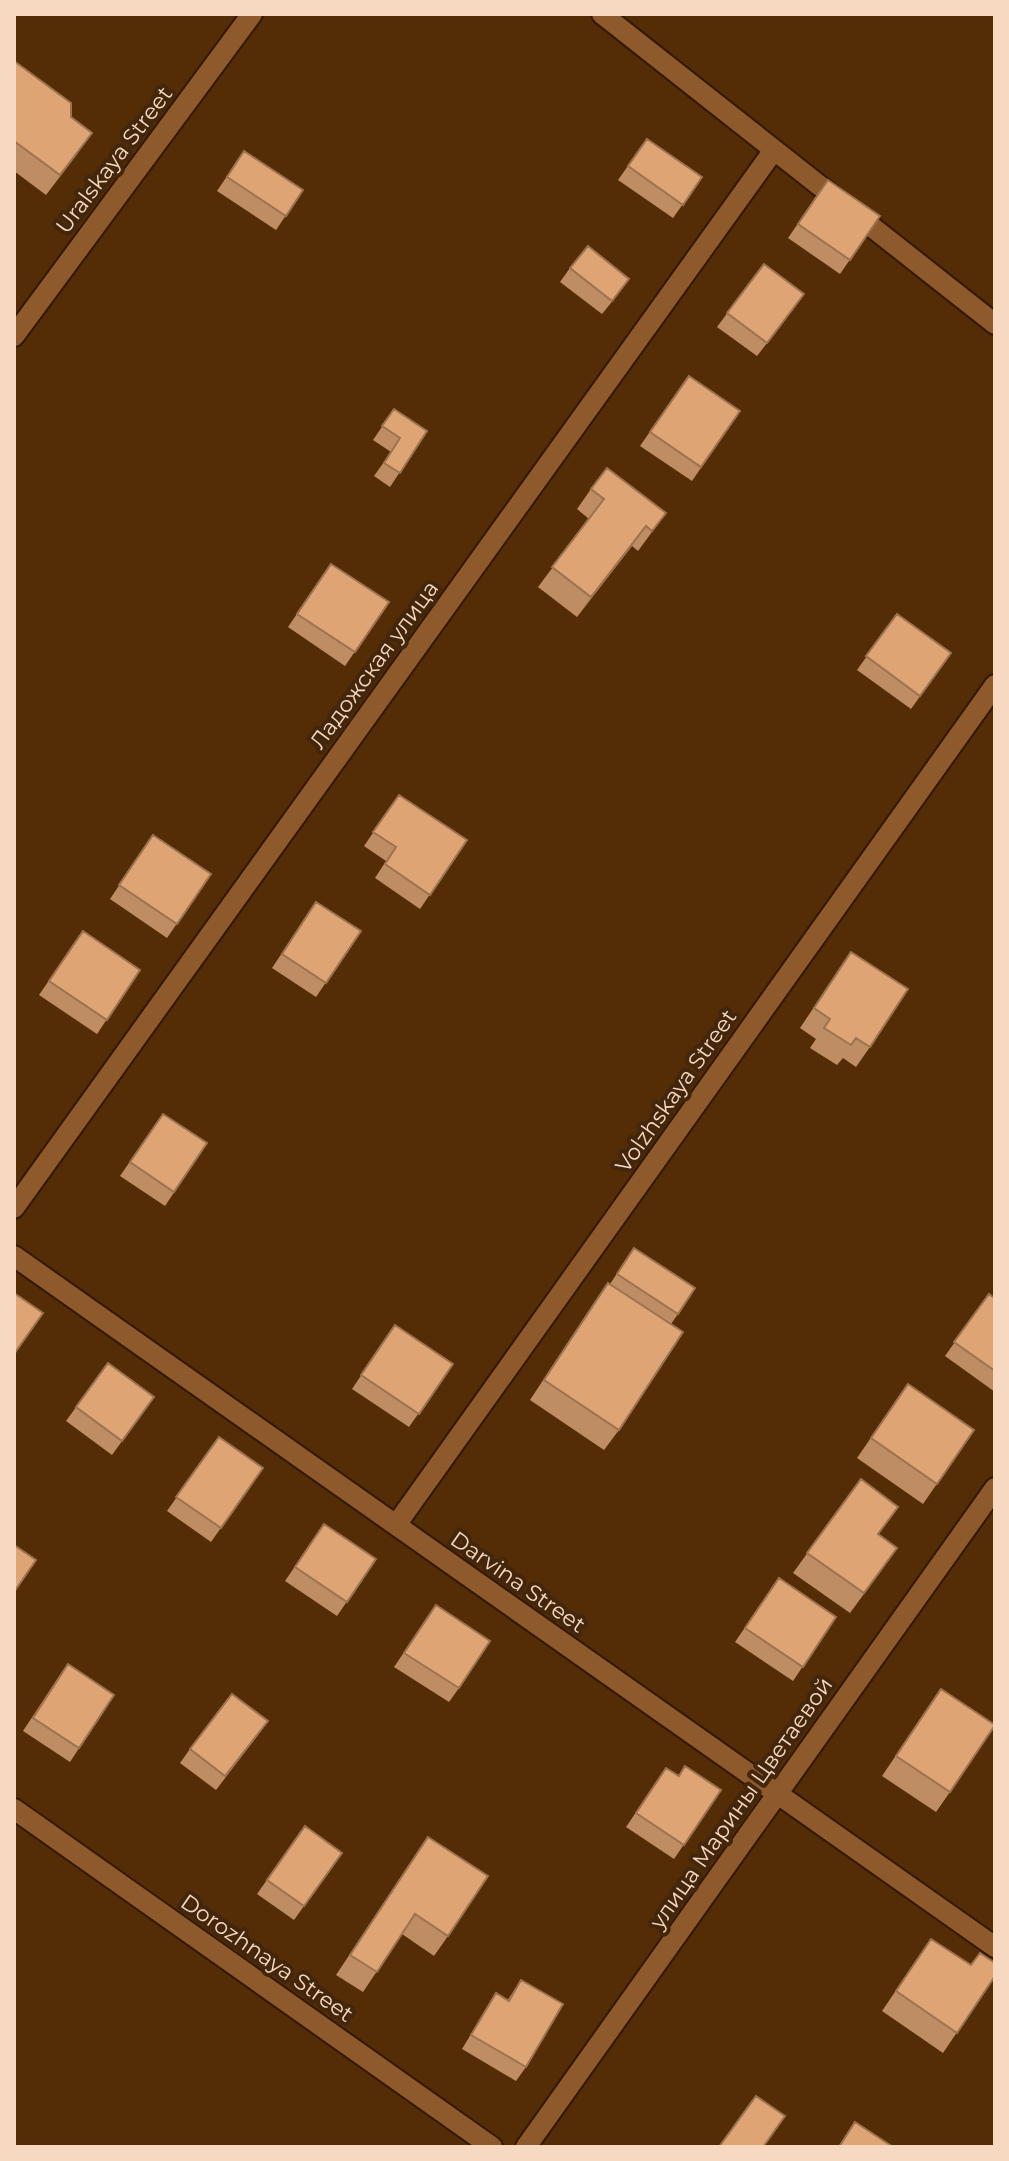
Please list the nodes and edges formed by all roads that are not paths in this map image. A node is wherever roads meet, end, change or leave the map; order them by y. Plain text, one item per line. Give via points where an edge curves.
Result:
1 (252, 14) edge
2 (602, 14) edge
3 (774, 150) junction
4 (995, 324) edge
5 (14, 336) edge
6 (995, 685) edge
7 (14, 1208) edge
8 (14, 1256) edge
9 (995, 1488) edge
10 (396, 1525) junction
11 (777, 1794) junction
12 (14, 1809) edge
13 (995, 1947) edge
14 (492, 2147) edge
15 (526, 2147) edge

1 - 5 street, Uralskaya Street
2 - 3 street
3 - 4 street
3 - 7 street, Ладожская улица
6 - 10 street, Volzhskaya Street
8 - 10 street, Darvina Street
9 - 11 street, улица Марины Цветаевой
10 - 11 street, Darvina Street
11 - 13 street, Darvina Street
11 - 15 street, улица Марины Цветаевой
12 - 14 street, Dorozhnaya Street

